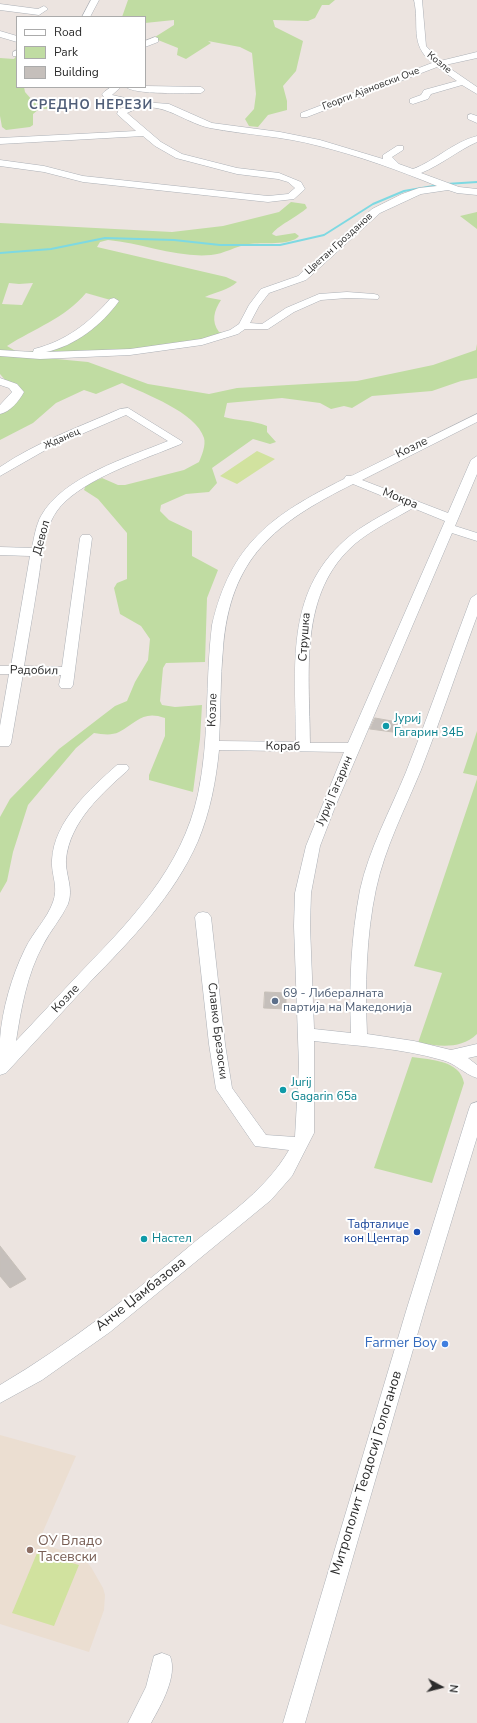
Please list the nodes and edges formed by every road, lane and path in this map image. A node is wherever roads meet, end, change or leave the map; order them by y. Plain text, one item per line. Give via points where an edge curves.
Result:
1 (2, 0) edge
2 (95, 0) edge
3 (418, 0) edge
4 (0, 6) edge
5 (44, 10) dead end
6 (87, 16) edge
7 (0, 34) edge
8 (16, 39) edge
9 (154, 40) dead end
10 (146, 44) edge
11 (477, 55) edge
12 (439, 65) junction
13 (464, 82) junction
14 (116, 88) edge
15 (139, 88) edge
16 (201, 90) dead end
17 (477, 91) edge
18 (413, 101) dead end
19 (142, 105) junction
20 (304, 115) dead end
21 (145, 133) junction
22 (477, 139) edge
23 (0, 141) edge
24 (400, 148) dead end
25 (0, 163) edge
26 (396, 166) junction
27 (414, 172) junction
28 (449, 187) junction
29 (477, 192) edge
30 (374, 297) dead end
31 (114, 301) dead end
32 (242, 326) junction
33 (4, 353) edge
34 (0, 381) edge
35 (0, 411) edge
36 (126, 411) joint
37 (477, 417) edge
38 (477, 460) edge
39 (0, 472) edge
40 (350, 479) junction
41 (412, 504) junction
42 (449, 523) junction
43 (477, 537) edge
44 (86, 538) dead end
45 (0, 552) edge
46 (37, 552) junction
47 (477, 598) edge
48 (470, 639) edge
49 (0, 670) edge
50 (18, 670) junction
51 (68, 671) junction
52 (66, 686) dead end
53 (4, 743) dead end
54 (213, 746) junction
55 (303, 747) junction
56 (353, 748) junction
57 (122, 768) dead end
58 (203, 917) dead end
59 (306, 1034) junction
60 (359, 1040) junction
61 (477, 1050) edge
62 (450, 1056) junction
63 (3, 1066) edge
64 (477, 1072) edge
65 (477, 1109) edge
66 (301, 1144) junction
67 (0, 1395) edge
68 (162, 1664) dead end
69 (139, 1723) edge
70 (294, 1723) edge

1 - 4 street
2 - 6 street
3 - 12 street, Козле via 421,10 419,30 422,48
4 - 5 street via 39,12
7 - 8 street
9 - 10 street
11 - 12 street, Георги Ајановски Оче
12 - 13 street, Козле
12 - 20 street, Георги Ајановски Оче via 354,94
13 - 17 street, Козле
13 - 18 street via 427,92 424,97
14 - 19 street via 107,94 108,97
15 - 16 street
19 - 21 street via 127,108 122,114
19 - 26 street via 169,107 210,125 320,143
21 - 23 street
21 - 25 street via 167,150 186,159 237,171 279,176 298,184 300,189 291,197 268,199 83,179 44,169
22 - 27 street via 458,147 430,166
24 - 26 street via 386,157
26 - 27 street
27 - 28 street
28 - 29 street
28 - 32 street, Цветан Грозданов via 412,193 376,211 302,278 265,291
30 - 32 street via 319,297 290,310 264,327
31 - 33 street via 94,322 62,343 43,350
32 - 33 street via 234,332 202,342 130,352 40,356
34 - 35 street via 13,386 18,392
36 - 39 street, Жданец via 42,448
36 - 46 street, Девол via 177,442 82,484 62,499 48,515 41,531
37 - 40 street, Козле
38 - 42 street, Јуриј Гагарин
40 - 41 street, Мокра
40 - 54 street, Козле via 280,522 258,542 240,567 225,597 220,622 214,678
41 - 42 street, Мокра
41 - 55 street, Струшка via 349,543 316,584 307,609 303,634
42 - 43 street, Мокра
42 - 56 street, Јуриј Гагарин
44 - 51 street
45 - 46 street
46 - 50 street, Девол
47 - 48 street
48 - 60 street via 414,770 368,888 360,955
49 - 50 street, Радобил
50 - 51 street, Радобил
50 - 53 street, Девол
51 - 52 street
54 - 55 street, Кораб
54 - 63 street, Козле via 206,794 199,818 175,871 156,899 111,951
55 - 56 street, Кораб
56 - 59 street, Јуриј Гагарин via 315,840 305,880 302,926
57 - 63 street via 85,806 70,827 64,841 59,857 62,899 36,942 27,966 8,1029
58 - 66 street, Славко Брезоски via 224,1089 261,1141
59 - 60 street
59 - 66 street, Јуриј Гагарин via 306,1121
60 - 62 street
61 - 62 street
62 - 64 street
65 - 70 street, Митрополит Теодосиј Гологанов
66 - 67 street, Анче Џамбазова via 286,1171 273,1187 143,1296 27,1380
68 - 69 street via 156,1693

